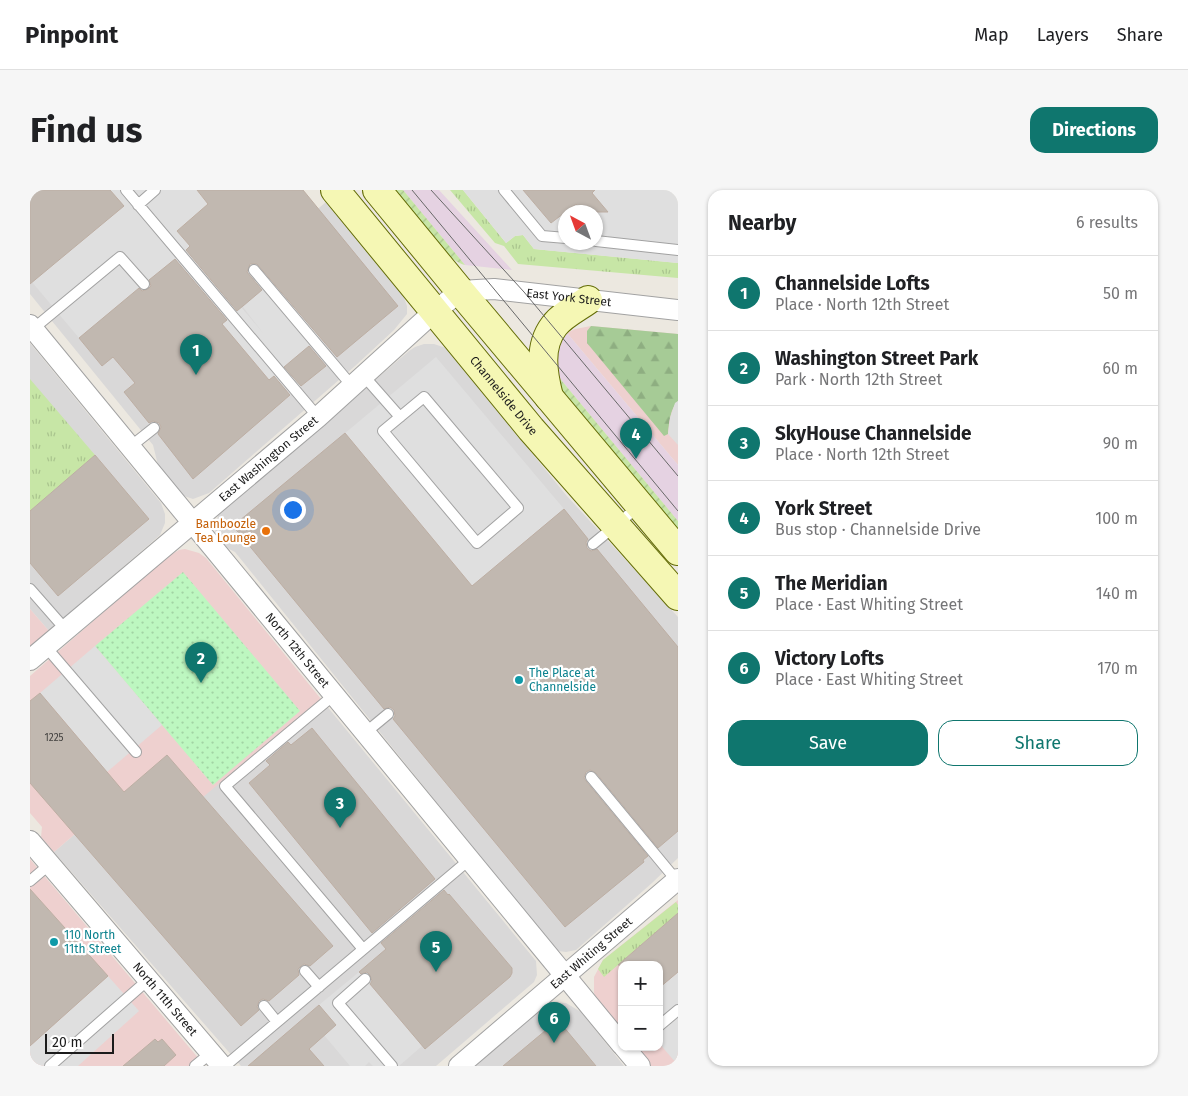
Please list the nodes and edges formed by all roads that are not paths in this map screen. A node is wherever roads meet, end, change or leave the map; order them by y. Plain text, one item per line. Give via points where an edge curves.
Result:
1 (126, 190) edge
2 (155, 190) edge
3 (335, 190) edge
4 (377, 190) edge
5 (504, 190) edge
6 (138, 204) junction
7 (558, 237) edge
8 (603, 242) edge
9 (678, 250) edge
10 (254, 270) dead end
11 (144, 284) dead end
12 (460, 291) junction
13 (588, 300) junction
14 (678, 310) edge
15 (435, 312) junction
16 (32, 327) edge
17 (358, 380) junction
18 (549, 398) junction
19 (318, 417) junction
20 (400, 417) junction
21 (154, 428) dead end
22 (130, 447) junction
23 (639, 506) junction
24 (192, 523) junction
25 (616, 526) junction
26 (593, 544) dead end
27 (678, 551) edge
28 (30, 588) edge
29 (678, 596) edge
30 (66, 630) junction
31 (46, 647) junction
32 (30, 660) edge
33 (334, 695) junction
34 (388, 714) dead end
35 (364, 732) junction
36 (136, 752) dead end
37 (591, 777) dead end
38 (30, 841) edge
39 (469, 860) junction
40 (50, 864) junction
41 (677, 880) edge
42 (30, 881) edge
43 (363, 949) junction
44 (304, 971) dead end
45 (565, 976) junction
46 (149, 979) junction
47 (366, 979) dead end
48 (319, 987) junction
49 (264, 1006) dead end
50 (678, 1010) edge
51 (277, 1022) junction
52 (663, 1023) edge
53 (618, 1037) edge
54 (219, 1062) edge
55 (50, 1066) edge
56 (195, 1066) edge
57 (392, 1066) edge
58 (461, 1066) edge

1 - 6 lane
2 - 6 lane
3 - 15 main road, Channelside Drive
4 - 12 main road
5 - 7 lane via 542,236
6 - 19 lane
8 - 9 lane
10 - 17 lane
11 - 16 lane via 120,257
12 - 13 street, East York Street via 494,289
12 - 15 street, East Washington Street
12 - 18 main road
13 - 14 street, East York Street
13 - 18 main road via 553,326 543,348
15 - 17 street, East Washington Street
15 - 25 main road, Channelside Drive
16 - 22 street, North 12th Street
17 - 19 street, East Washington Street
17 - 20 lane
18 - 23 main road
19 - 24 street, East Washington Street
20 - 20 lane via 424,397 518,508 477,543 382,431
21 - 22 lane
22 - 24 street, North 12th Street
23 - 25 lane
23 - 27 main road
24 - 30 street, East Washington Street
24 - 33 street, North 12th Street
25 - 26 lane
25 - 29 main road, Channelside Drive
28 - 30 lane
30 - 31 street, East Washington Street
31 - 32 street, East Washington Street
31 - 36 lane
33 - 35 street, North 12th Street
33 - 43 lane via 225,786
34 - 35 lane
35 - 39 street, North 12th Street
37 - 41 lane
38 - 40 street, North 11th Street
39 - 43 lane
39 - 45 street, North 12th Street
40 - 42 lane
40 - 46 street, North 11th Street
41 - 45 street, East Whiting Street
43 - 48 lane
44 - 48 lane
45 - 53 street, North 12th Street
45 - 58 street, East Whiting Street
46 - 54 street, North 11th Street
46 - 55 lane
47 - 57 lane via 338,1002
48 - 51 lane
49 - 51 lane
50 - 52 lane
51 - 54 lane
54 - 56 lane

